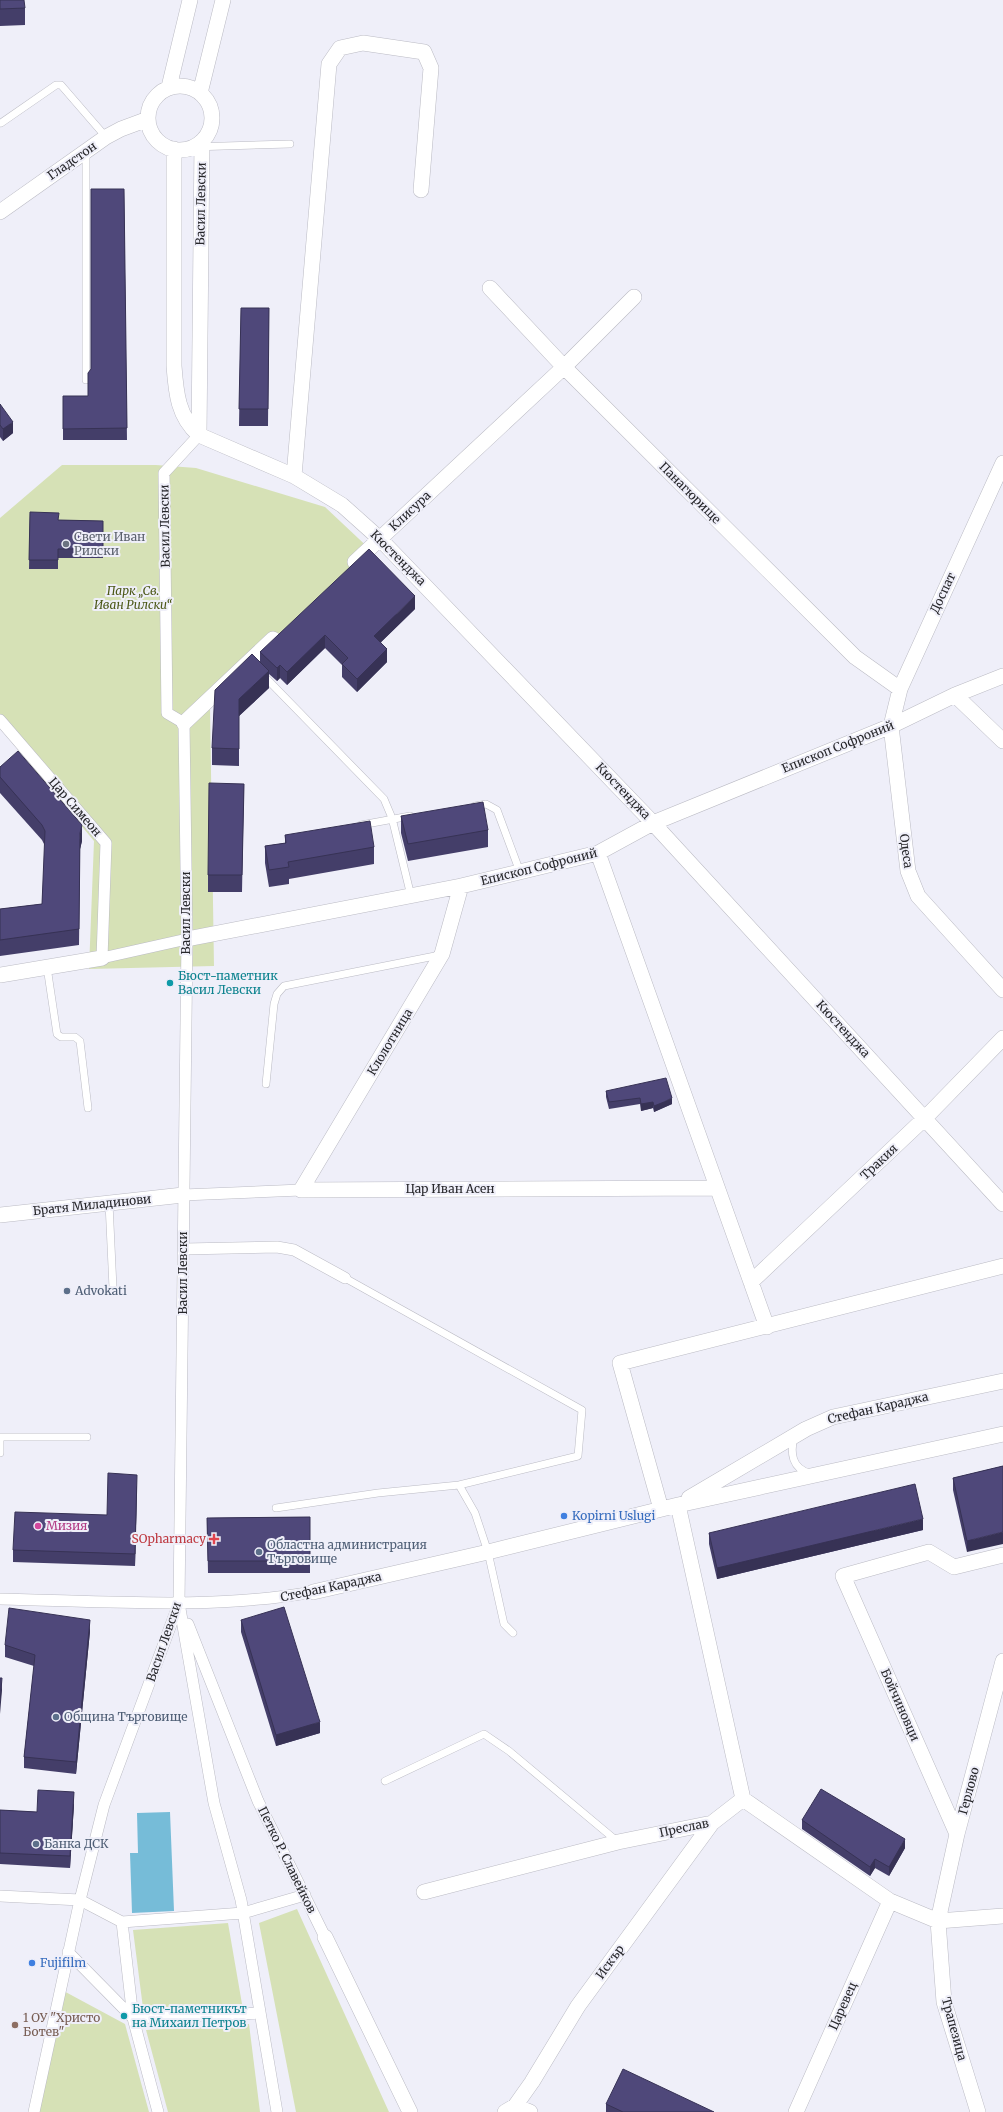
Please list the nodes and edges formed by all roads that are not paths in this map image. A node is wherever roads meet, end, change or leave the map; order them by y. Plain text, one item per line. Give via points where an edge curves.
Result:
1 (190, 0) edge
2 (222, 0) edge
3 (169, 88) junction
4 (200, 93) junction
5 (148, 119) junction
6 (1, 123) edge
7 (106, 137) junction
8 (290, 144) dead end
9 (198, 145) junction
10 (174, 149) junction
11 (86, 150) junction
12 (421, 190) dead end
13 (0, 212) edge
14 (490, 288) dead end
15 (634, 297) dead end
16 (564, 367) junction
17 (86, 380) edge
18 (199, 435) junction
19 (1003, 463) edge
20 (294, 476) junction
21 (380, 539) junction
22 (346, 571) edge
23 (282, 630) edge
24 (248, 662) junction
25 (1003, 676) edge
26 (900, 689) junction
27 (955, 694) junction
28 (0, 720) edge
29 (184, 723) junction
30 (892, 726) junction
31 (1003, 741) edge
32 (470, 806) edge
33 (416, 815) edge
34 (392, 818) junction
35 (653, 823) junction
36 (354, 827) edge
37 (598, 853) junction
38 (520, 872) junction
39 (461, 886) junction
40 (411, 896) junction
41 (187, 938) junction
42 (442, 954) junction
43 (102, 958) junction
44 (47, 967) junction
45 (0, 975) edge
46 (1003, 990) edge
47 (1003, 1038) edge
48 (266, 1084) dead end
49 (88, 1108) dead end
50 (925, 1118) junction
51 (716, 1188) junction
52 (301, 1190) junction
53 (183, 1195) junction
54 (109, 1203) junction
55 (1003, 1204) edge
56 (0, 1215) edge
57 (184, 1249) junction
58 (1003, 1266) edge
59 (345, 1278) joint
60 (751, 1282) junction
61 (113, 1288) dead end
62 (767, 1327) junction
63 (1003, 1380) edge
64 (1003, 1434) edge
65 (795, 1435) junction
66 (87, 1437) dead end
67 (0, 1453) edge
68 (820, 1475) junction
69 (459, 1485) junction
70 (678, 1505) junction
71 (276, 1508) dead end
72 (661, 1509) junction
73 (488, 1552) junction
74 (1003, 1555) edge
75 (314, 1592) joint
76 (0, 1599) edge
77 (179, 1603) junction
78 (513, 1633) dead end
79 (1003, 1661) edge
80 (385, 1781) dead end
81 (743, 1799) junction
82 (712, 1823) junction
83 (958, 1834) junction
84 (618, 1842) junction
85 (424, 1892) dead end
86 (305, 1895) junction
87 (0, 1896) edge
88 (80, 1900) junction
89 (890, 1901) junction
90 (243, 1913) junction
91 (1003, 1916) edge
92 (938, 1921) junction
93 (122, 1922) junction
94 (325, 1937) joint
95 (68, 1952) junction
96 (260, 2013) junction
97 (133, 2018) junction
98 (510, 2109) edge
99 (34, 2112) edge
100 (158, 2112) edge
101 (278, 2112) edge
102 (410, 2112) edge
103 (530, 2112) edge
104 (796, 2112) edge
105 (978, 2112) edge

1 - 3 street
2 - 4 street
3 - 4 street via 179,86
3 - 5 street via 160,92 153,100
4 - 9 street via 208,101 212,122 208,133
5 - 7 street, Гладстон
5 - 10 street via 158,142
6 - 7 lane via 56,85 61,85
7 - 11 street, Гладстон
8 - 9 lane
9 - 10 street
9 - 18 street, Васил Левски
10 - 18 street via 175,381 180,409 189,426
11 - 13 street, Гладстон
11 - 17 lane
12 - 20 street via 431,68 424,52 362,43 340,48 329,64
14 - 16 street, Панагюрище
15 - 16 street, Клисура
16 - 21 street, Клисура
16 - 26 street, Панагюрище via 855,657
18 - 20 street, Кюстенджа
18 - 29 street, Васил Левски via 164,473 167,713
19 - 26 street, Доспат
20 - 21 street, Кюстенджа via 342,505
21 - 22 street, Клисура
21 - 35 street, Кюстенджа
23 - 24 street
24 - 29 street
24 - 34 lane via 261,672 384,799
25 - 27 street, Епископ Софроний
26 - 30 street, Доспат
27 - 30 street, Епископ Софроний
27 - 31 street
28 - 43 street, Цар Симеон via 106,843
29 - 41 street, Васил Левски
30 - 35 street, Епископ Софроний
30 - 46 street, Одеса via 908,871 918,896
32 - 38 lane via 486,804 497,810
33 - 34 lane
34 - 36 lane
34 - 40 lane
35 - 37 street, Епископ Софроний
35 - 50 street, Кюстенджа
37 - 38 street, Епископ Софроний
37 - 51 street
38 - 39 street, Епископ Софроний
39 - 40 street, Епископ Софроний
39 - 42 street, Клолотница
40 - 41 street, Епископ Софроний
41 - 43 street
41 - 53 street, Васил Левски
42 - 48 lane via 284,986 277,994 274,1004
42 - 52 street, Клолотница
43 - 44 street
44 - 45 street
44 - 49 lane via 57,1034 61,1037 75,1037 80,1041
47 - 50 street, Тракия
50 - 55 street, Кюстенджа
50 - 60 street, Тракия
51 - 52 street, Цар Иван Асен
51 - 60 street
52 - 53 street, Цар Иван Асен
53 - 54 street, Братя Миладинови
53 - 57 street, Васил Левски
54 - 56 street, Братя Миладинови
54 - 61 lane
57 - 59 street via 277,1247 294,1250
57 - 77 street, Васил Левски
58 - 62 street
59 - 69 lane via 582,1410 578,1456
60 - 62 street
62 - 72 street via 620,1363
63 - 65 street, Стефан Караджа via 833,1417
64 - 68 street, Стефан Караджа
65 - 68 lane via 791,1449 795,1462 806,1472
65 - 70 street, Стефан Караджа
66 - 67 lane via 0,1436
68 - 70 street, Стефан Караджа
69 - 71 lane via 378,1493
69 - 73 lane via 476,1513
70 - 72 street, Стефан Караджа
70 - 81 street
72 - 73 street, Стефан Караджа
73 - 75 street, Стефан Караджа
73 - 78 lane via 504,1624
74 - 83 street, Бойчиновци via 954,1567 930,1552 843,1576
75 - 77 street, Стефан Караджа via 240,1602
76 - 77 street, Стефан Караджа
77 - 86 street, Петко Р. Славейков via 258,1801
77 - 88 street, Васил Левски via 104,1805
77 - 90 street via 214,1803
79 - 83 street, Герлово
80 - 84 lane via 484,1734 509,1751
81 - 82 street, Преслав
81 - 89 street
82 - 84 street, Преслав
82 - 98 street, Искър via 578,2006
83 - 92 street, Герлово
84 - 85 street, Преслав
86 - 90 street
86 - 94 street, Петко Р. Славейков
87 - 88 street
88 - 93 street
88 - 95 street, Васил Левски
89 - 92 street
89 - 104 street, Царевец
90 - 93 street
90 - 96 street
91 - 92 street
92 - 105 street, Трапезица via 944,2002
93 - 97 street
94 - 102 street, Петко Р. Славейков
95 - 97 street
95 - 99 street, Васил Левски
96 - 97 street
96 - 101 street
97 - 100 street
98 - 103 street

